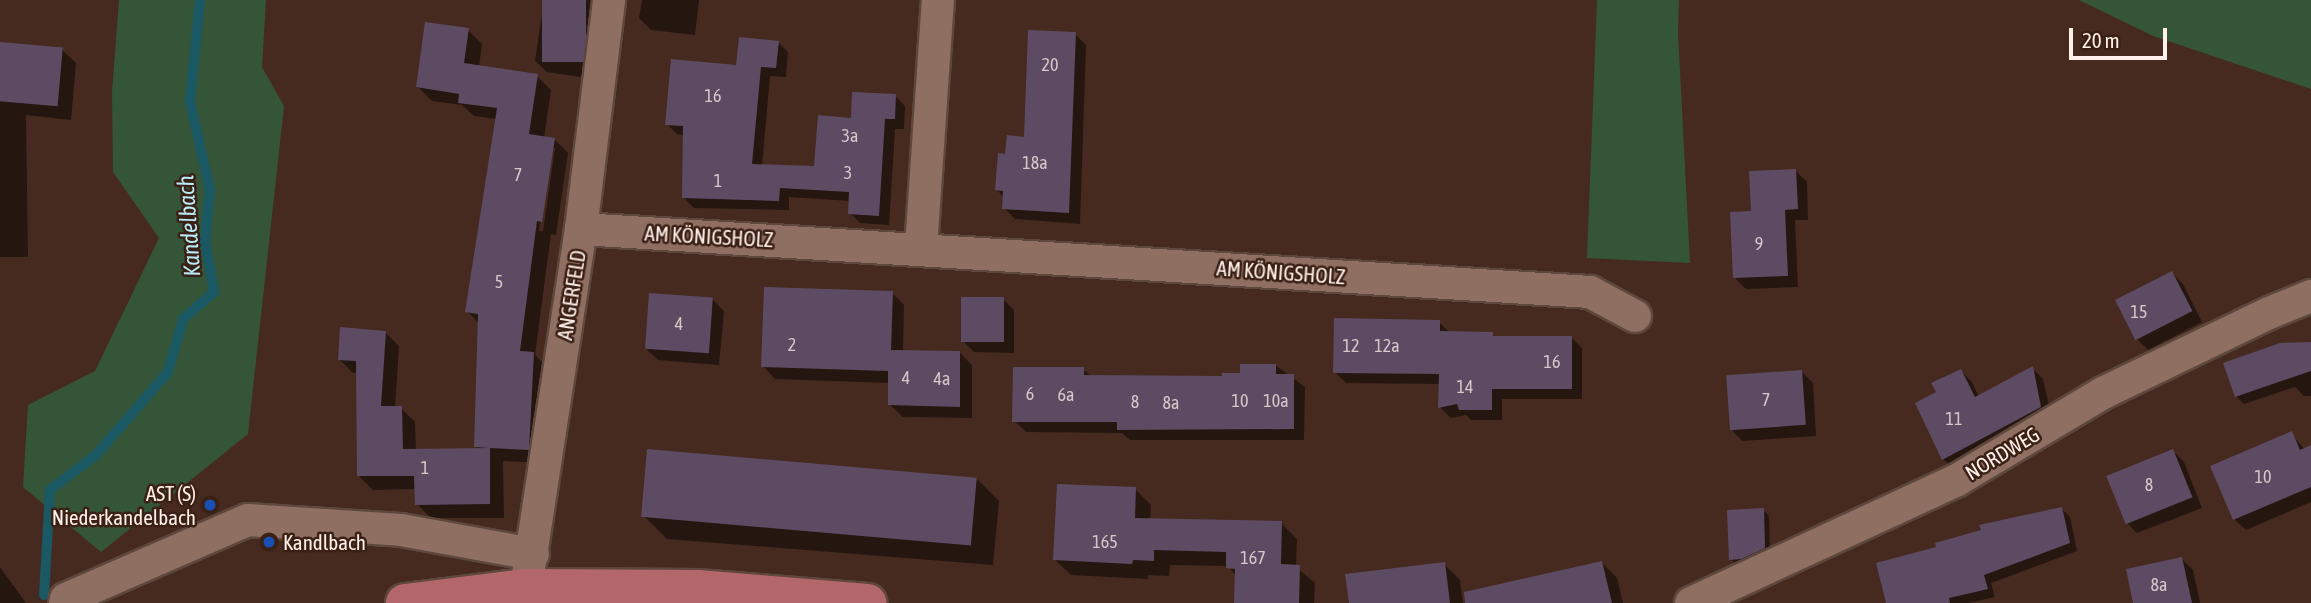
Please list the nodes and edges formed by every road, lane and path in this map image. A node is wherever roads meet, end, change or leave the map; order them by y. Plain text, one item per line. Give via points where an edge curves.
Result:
1 (609, 0) edge
2 (938, 0) edge
3 (581, 229) junction
4 (921, 248) junction
5 (2311, 296) edge
6 (1635, 317) dead end
7 (529, 571) junction
8 (65, 603) edge
9 (405, 603) edge
10 (867, 603) edge
11 (1691, 603) edge

1 - 3 street, ANGERFELD
2 - 4 street
3 - 4 street, AM KÖNIGSHOLZ
3 - 7 street, ANGERFELD
4 - 6 street, AM KÖNIGSHOLZ via 1590,292
5 - 11 street, NORDWEG via 2104,393 1957,480
7 - 8 street via 401,530 248,520
7 - 9 main road
7 - 10 main road

